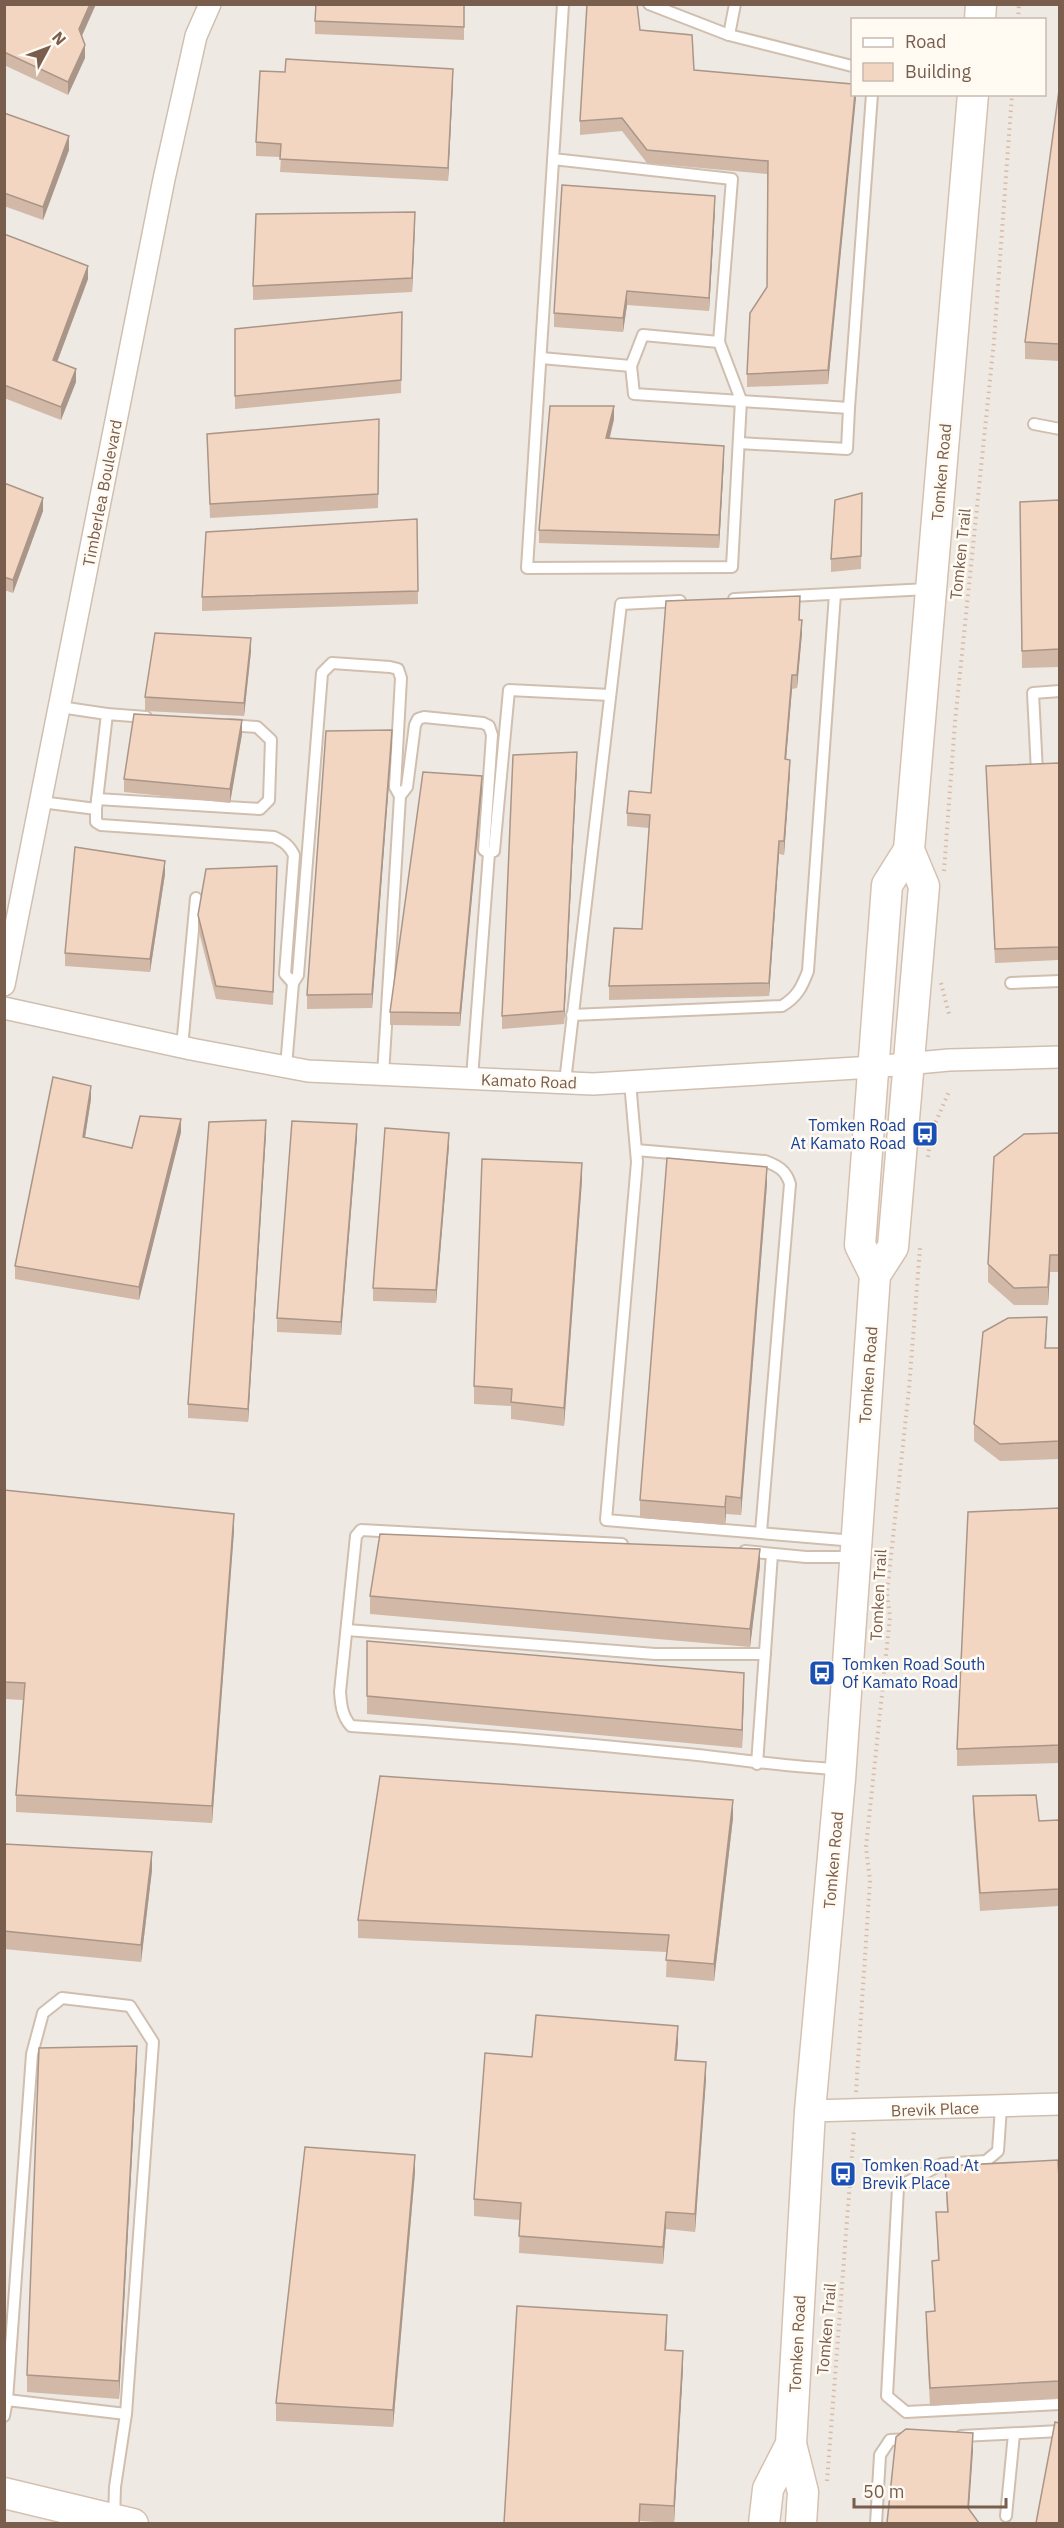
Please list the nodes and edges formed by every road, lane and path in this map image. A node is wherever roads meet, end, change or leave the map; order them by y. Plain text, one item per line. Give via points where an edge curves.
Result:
1 (210, 4) edge
2 (563, 4) edge
3 (650, 4) edge
4 (735, 4) edge
5 (729, 35) junction
6 (851, 66) edge
7 (872, 96) edge
8 (973, 96) edge
9 (1012, 96) edge
10 (553, 159) junction
11 (719, 342) junction
12 (541, 358) junction
13 (631, 366) junction
14 (741, 402) junction
15 (849, 408) junction
16 (1034, 424) dead end
17 (1059, 429) edge
18 (739, 443) junction
19 (932, 588) junction
20 (835, 594) junction
21 (716, 600) edge
22 (692, 601) edge
23 (1059, 691) edge
24 (610, 695) junction
25 (60, 707) junction
26 (107, 714) junction
27 (153, 718) edge
28 (222, 724) edge
29 (1037, 772) edge
30 (400, 796) junction
31 (40, 802) junction
32 (96, 804) junction
33 (909, 850) junction
34 (489, 853) junction
35 (944, 881) dead end
36 (196, 897) dead end
37 (940, 979) dead end
38 (1059, 981) edge
39 (293, 982) junction
40 (1011, 983) dead end
41 (4, 985) edge
42 (4, 1008) edge
43 (949, 1014) dead end
44 (572, 1015) junction
45 (182, 1047) junction
46 (1059, 1057) edge
47 (909, 1064) junction
48 (286, 1067) junction
49 (873, 1067) junction
50 (382, 1075) junction
51 (472, 1078) junction
52 (565, 1082) junction
53 (630, 1082) junction
54 (950, 1089) dead end
55 (636, 1150) junction
56 (927, 1164) dead end
57 (920, 1241) dead end
58 (875, 1275) junction
59 (761, 1532) junction
60 (639, 1545) edge
61 (856, 1549) junction
62 (733, 1551) edge
63 (772, 1554) junction
64 (347, 1630) junction
65 (765, 1654) junction
66 (757, 1764) junction
67 (841, 1769) junction
68 (857, 2071) dead end
69 (1059, 2104) edge
70 (1001, 2107) junction
71 (810, 2111) junction
72 (854, 2137) dead end
73 (7, 2400) junction
74 (1059, 2404) edge
75 (126, 2414) junction
76 (4, 2416) edge
77 (1059, 2431) edge
78 (1014, 2434) junction
79 (946, 2437) edge
80 (923, 2439) edge
81 (791, 2444) junction
82 (827, 2488) dead end
83 (4, 2493) edge
84 (1006, 2516) dead end
85 (123, 2521) edge
86 (764, 2523) edge
87 (801, 2523) edge
88 (876, 2523) edge

1 - 25 street, Timberlea Boulevard via 196,36 166,169
2 - 10 lane
3 - 5 lane
4 - 5 lane
5 - 6 lane
7 - 15 lane
8 - 19 main road, Tomken Road
9 - 35 path, Tomken Trail via 994,341 955,722
10 - 11 lane via 732,179
10 - 12 lane
11 - 13 lane via 643,335
11 - 14 lane
12 - 13 lane
12 - 18 lane via 527,568 732,567
13 - 14 lane via 634,394
14 - 15 lane
14 - 18 lane
15 - 18 lane via 847,449
16 - 17 lane
19 - 20 lane
19 - 33 main road, Tomken Road
20 - 21 lane
20 - 44 lane via 808,971 802,987 782,1006
22 - 24 lane via 621,604
23 - 29 lane via 1033,693
24 - 34 lane via 508,690 494,851
24 - 44 lane
25 - 26 lane
25 - 31 street, Timberlea Boulevard
26 - 27 lane
26 - 32 lane
28 - 32 lane via 257,727 271,740 266,806 260,809
30 - 34 lane via 407,787 418,719 489,726 492,735 484,850
30 - 39 lane via 394,787 401,678 398,669 332,663 325,666 298,975
30 - 50 lane
31 - 32 lane
31 - 41 street, Timberlea Boulevard
32 - 39 lane via 96,822 101,825 274,837 290,847 294,855 285,974
33 - 47 main road, Tomken Road via 924,886
33 - 49 main road, Tomken Road via 886,885
34 - 51 lane
36 - 45 lane
37 - 43 path
38 - 40 lane
39 - 48 lane
42 - 45 street, Kamato Road
44 - 52 lane
45 - 48 street, Kamato Road
46 - 47 street, Kamato Road
47 - 49 street, Kamato Road
47 - 58 main road, Tomken Road via 893,1246
48 - 50 street, Kamato Road
49 - 53 street, Kamato Road
49 - 58 main road, Tomken Road via 860,1245
50 - 51 street, Kamato Road
51 - 52 street, Kamato Road
52 - 53 street, Kamato Road
53 - 55 lane
54 - 56 path via 931,1133
55 - 59 lane via 765,1161 780,1167 788,1176
55 - 59 lane via 606,1520
57 - 68 path, Tomken Trail via 887,1593 890,1617 879,1739 868,1813 870,1881
58 - 61 main road, Tomken Road
59 - 61 lane
60 - 64 lane via 361,1530 356,1536
61 - 63 lane
61 - 67 main road, Tomken Road
62 - 63 lane
63 - 65 lane
64 - 65 lane via 655,1654
64 - 66 lane via 340,1692 341,1710 351,1726 552,1741
65 - 66 lane
66 - 67 lane
67 - 71 main road, Tomken Road
69 - 70 street, Brevik Place
70 - 71 street, Brevik Place
70 - 74 lane via 998,2151 986,2162 942,2164 898,2187 887,2396 906,2412
71 - 81 main road, Tomken Road
72 - 82 path, Tomken Trail
73 - 75 lane
73 - 75 lane via 32,2054 43,2013 62,1998 130,2007 153,2042
73 - 76 lane
75 - 85 lane via 115,2487
77 - 78 lane
78 - 79 lane
78 - 84 lane
80 - 88 lane via 890,2440 880,2455
81 - 86 main road, Tomken Road via 768,2489
81 - 87 main road, Tomken Road via 803,2492
83 - 85 main road

